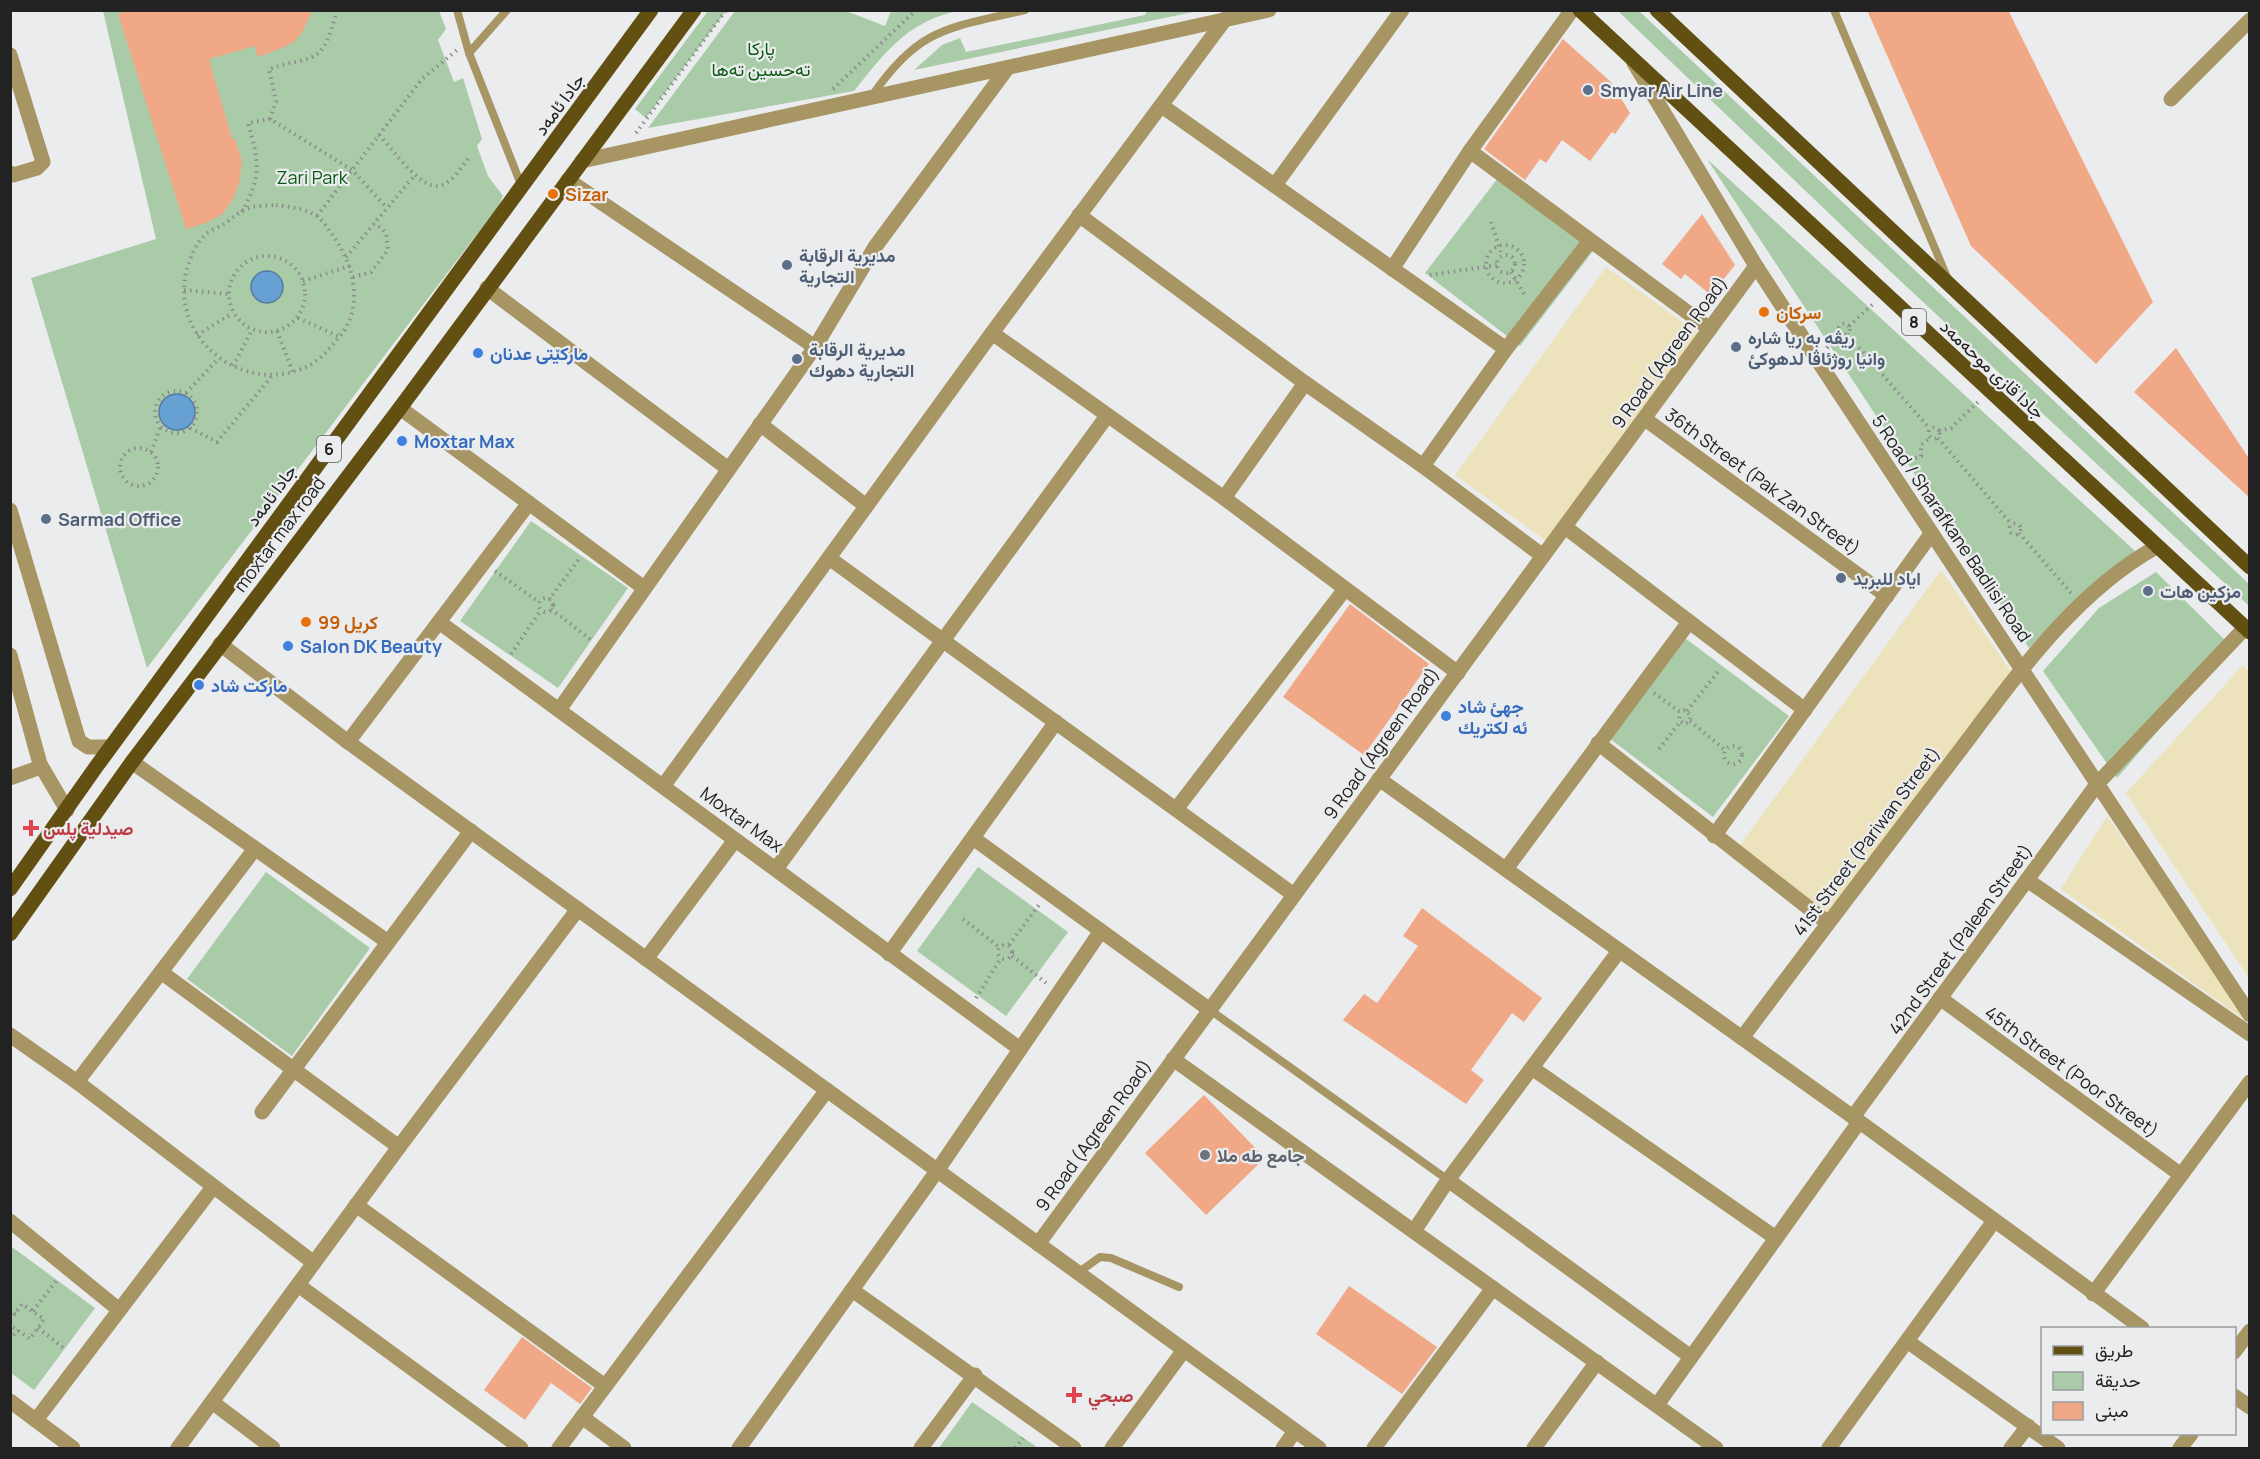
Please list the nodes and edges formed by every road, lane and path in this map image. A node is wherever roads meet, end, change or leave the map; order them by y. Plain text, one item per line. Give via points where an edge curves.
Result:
1 (337, 10) edge
2 (457, 10) edge
3 (507, 10) edge
4 (651, 10) edge
5 (694, 10) edge
6 (726, 10) edge
7 (916, 10) edge
8 (1025, 10) edge
9 (1402, 10) edge
10 (1572, 10) edge
11 (1580, 10) edge
12 (1657, 10) edge
13 (1834, 10) edge
14 (1262, 11) edge
15 (1226, 18) junction
16 (2250, 20) edge
17 (466, 42) junction
18 (469, 52) junction
19 (10, 55) edge
20 (1631, 58) junction
21 (1006, 70) junction
22 (822, 92) dead end
23 (872, 96) junction
24 (2171, 99) dead end
25 (1162, 106) junction
26 (270, 119) junction
27 (645, 133) dead end
28 (379, 135) junction
29 (1470, 152) junction
30 (469, 158) dead end
31 (582, 161) junction
32 (352, 170) junction
33 (10, 173) edge
34 (415, 175) junction
35 (568, 180) junction
36 (1275, 185) junction
37 (522, 187) junction
38 (387, 208) junction
39 (242, 212) junction
40 (1079, 215) junction
41 (317, 216) junction
42 (1491, 222) dead end
43 (375, 223) junction
44 (1589, 242) junction
45 (1499, 246) junction
46 (1502, 256) junction
47 (346, 257) junction
48 (350, 266) junction
49 (1497, 266) junction
50 (1756, 266) junction
51 (1486, 267) junction
52 (1511, 272) junction
53 (1398, 273) junction
54 (353, 277) junction
55 (1517, 280) junction
56 (303, 281) junction
57 (1951, 286) junction
58 (487, 288) junction
59 (184, 290) junction
60 (229, 294) junction
61 (1884, 295) junction
62 (1532, 306) dead end
63 (233, 313) junction
64 (298, 318) junction
65 (1849, 326) junction
66 (1710, 329) junction
67 (252, 330) junction
68 (277, 332) junction
69 (992, 333) junction
70 (1847, 334) junction
71 (197, 335) junction
72 (340, 337) junction
73 (815, 347) junction
74 (1506, 349) junction
75 (218, 359) junction
76 (233, 366) junction
77 (293, 372) junction
78 (272, 376) junction
79 (1305, 383) junction
80 (186, 393) junction
81 (1990, 394) junction
82 (400, 408) junction
83 (1107, 416) junction
84 (1645, 419) junction
85 (760, 424) junction
86 (161, 426) junction
87 (190, 428) junction
88 (1930, 429) junction
89 (1939, 431) junction
90 (1930, 438) junction
91 (1938, 438) junction
92 (151, 452) junction
93 (1424, 466) junction
94 (727, 468) junction
95 (1889, 470) junction
96 (1224, 498) junction
97 (529, 503) junction
98 (866, 506) junction
99 (10, 510) edge
100 (2012, 525) junction
101 (1565, 527) junction
102 (2019, 533) junction
103 (1931, 534) junction
104 (588, 546) junction
105 (2156, 547) junction
106 (1543, 556) junction
107 (829, 558) junction
108 (483, 562) junction
109 (2250, 567) edge
110 (644, 588) junction
111 (1345, 589) junction
112 (1887, 596) junction
113 (549, 600) junction
114 (539, 602) dead end
115 (2080, 604) junction
116 (551, 609) junction
117 (541, 610) junction
118 (439, 622) junction
119 (1689, 622) junction
120 (2247, 630) edge
121 (943, 642) junction
122 (220, 644) junction
123 (602, 649) junction
124 (10, 656) edge
125 (501, 668) junction
126 (1720, 669) dead end
127 (2023, 669) junction
128 (1458, 673) junction
129 (1642, 684) junction
130 (559, 710) junction
131 (1804, 710) junction
132 (1687, 711) junction
133 (1680, 712) junction
134 (1690, 721) junction
135 (1056, 722) junction
136 (1680, 722) junction
137 (348, 742) junction
138 (1598, 743) junction
139 (110, 747) junction
140 (1659, 749) dead end
141 (1725, 750) junction
142 (132, 762) junction
143 (41, 767) junction
144 (10, 777) edge
145 (1379, 779) junction
146 (2098, 783) junction
147 (664, 786) junction
148 (1177, 808) junction
149 (67, 810) junction
150 (471, 831) junction
151 (1714, 836) junction
152 (972, 838) junction
153 (735, 840) junction
154 (254, 850) junction
155 (776, 869) junction
156 (1506, 869) junction
157 (2027, 880) junction
158 (10, 889) edge
159 (1048, 892) junction
160 (1294, 895) junction
161 (578, 909) junction
162 (963, 919) dead end
163 (1828, 923) junction
164 (1101, 931) junction
165 (10, 934) edge
166 (388, 942) junction
167 (1009, 945) junction
168 (999, 947) junction
169 (1619, 951) junction
170 (888, 954) junction
171 (1012, 956) junction
172 (1001, 958) junction
173 (646, 959) junction
174 (161, 972) junction
175 (1059, 993) junction
176 (1940, 998) junction
177 (1210, 1010) junction
178 (967, 1012) junction
179 (2250, 1015) edge
180 (2250, 1034) edge
181 (10, 1035) edge
182 (1742, 1038) junction
183 (1020, 1049) junction
184 (1173, 1059) junction
185 (1532, 1068) junction
186 (294, 1070) junction
187 (77, 1082) junction
188 (2250, 1082) edge
189 (827, 1090) junction
190 (262, 1112) dead end
191 (1856, 1120) junction
192 (399, 1147) junction
193 (937, 1171) junction
194 (2181, 1175) junction
195 (1448, 1180) junction
196 (213, 1187) junction
197 (356, 1205) junction
198 (10, 1221) edge
199 (1994, 1221) junction
200 (1414, 1231) junction
201 (1776, 1238) junction
202 (1038, 1244) junction
203 (314, 1263) junction
204 (1079, 1272) junction
205 (57, 1280) dead end
206 (298, 1284) junction
207 (1179, 1287) dead end
208 (1493, 1288) junction
209 (852, 1290) junction
210 (2093, 1294) junction
211 (10, 1309) edge
212 (118, 1309) junction
213 (33, 1311) junction
214 (16, 1313) junction
215 (10, 1320) edge
216 (10, 1325) edge
217 (2139, 1327) edge
218 (38, 1328) junction
219 (18, 1330) junction
220 (2250, 1331) edge
221 (10, 1340) edge
222 (1907, 1341) junction
223 (65, 1349) dead end
224 (1184, 1350) junction
225 (2236, 1351) edge
226 (1691, 1357) junction
227 (1597, 1362) junction
228 (975, 1375) junction
229 (605, 1386) junction
230 (2236, 1397) edge
231 (10, 1401) edge
232 (212, 1402) junction
233 (1657, 1406) junction
234 (2250, 1407) edge
235 (582, 1417) junction
236 (36, 1420) junction
237 (2028, 1426) junction
238 (1295, 1431) junction
239 (2190, 1435) edge
240 (1023, 1438) dead end
241 (73, 1449) edge
242 (178, 1449) edge
243 (273, 1449) edge
244 (521, 1449) edge
245 (558, 1449) edge
246 (624, 1449) edge
247 (740, 1449) edge
248 (921, 1449) edge
249 (1015, 1449) edge
250 (1074, 1449) edge
251 (1112, 1449) edge
252 (1283, 1449) edge
253 (1319, 1449) edge
254 (1374, 1449) edge
255 (1534, 1449) edge
256 (1716, 1449) edge
257 (1829, 1449) edge
258 (2012, 1449) edge
259 (2058, 1449) edge
260 (2180, 1449) edge

1 - 26 path via 325,49 312,58 269,69 276,101
2 - 17 lane
3 - 18 lane
4 - 37 main road, جادا ئامەد / 6
5 - 31 main road, 6
6 - 27 path via 634,136
7 - 22 path via 833,90
8 - 23 lane via 948,28 920,41 891,68
9 - 36 street
10 - 29 street
11 - 20 main road, جادا قازی موحەمەد / 8
12 - 57 main road, جادا قازی موحەمەد
13 - 57 lane
14 - 15 street
15 - 21 street
15 - 25 street
16 - 24 street
17 - 18 lane
17 - 28 path via 422,79
18 - 37 lane
19 - 33 street via 42,162 37,168
20 - 50 street, 5 Road / Sharafkane Badlisi Road
20 - 61 main road, جادا قازی موحەمەد / 8
21 - 23 street
21 - 73 street via 875,246
23 - 31 street
25 - 36 street
25 - 40 street
26 - 32 path
26 - 39 path via 248,123 259,166
28 - 32 path
28 - 34 path
29 - 44 street
29 - 53 street
30 - 34 path via 451,180 439,186
31 - 35 main road, moxtar max road / 6
32 - 38 path
32 - 41 path
34 - 38 path
35 - 58 main road, moxtar max road / 6
35 - 73 street
36 - 53 street
37 - 139 main road, جادا ئامەد / 6
38 - 43 path
39 - 41 path via 276,205
39 - 59 path via 203,236 189,259
40 - 69 street
40 - 79 street
41 - 47 path
42 - 45 path
43 - 47 path
43 - 54 path via 386,233 388,250 371,272
44 - 66 street
44 - 74 street
45 - 46 path
45 - 51 path via 1489,252
45 - 55 path via 1513,246 1523,255 1525,266
46 - 49 path
46 - 52 path via 1515,260
47 - 48 path
48 - 54 path
48 - 56 path
49 - 51 path
49 - 52 path via 1503,272
50 - 66 street, 9 Road (Agreen Road)
50 - 95 street, 5 Road / Sharafkane Badlisi Road
51 - 53 path
51 - 55 path via 1495,281 1506,284
52 - 55 path
53 - 74 street
54 - 72 path via 353,305
55 - 62 path
56 - 60 path via 288,262 276,256 263,256 240,266
56 - 64 path via 304,306
57 - 109 main road, جادا قازی موحەمەد
58 - 82 main road, moxtar max road / 6
58 - 94 street
59 - 60 path
59 - 71 path via 186,313
60 - 63 path
61 - 65 path
61 - 81 main road, جادا قازی موحەمەد / 8
63 - 67 path
63 - 71 path
64 - 68 path
64 - 72 path
65 - 70 path
65 - 70 path via 1843,323 1839,327 1841,334
66 - 84 street, 9 Road (Agreen Road)
67 - 68 path
67 - 76 path
68 - 77 path
69 - 83 street
69 - 98 street
70 - 88 path
71 - 75 path
72 - 77 path via 325,355
73 - 85 street
74 - 93 street
75 - 76 path
75 - 80 path
76 - 78 path via 244,372
77 - 78 path
78 - 87 path via 217,442
79 - 93 street
79 - 96 street
80 - 86 path via 172,391 160,398 155,411
80 - 87 path via 198,409
81 - 89 path via 1951,428
81 - 105 main road, جادا قازی موحەمەد / 8
82 - 97 street
82 - 122 main road, moxtar max road / 6
83 - 96 street
83 - 121 street
84 - 101 street, 9 Road (Agreen Road)
84 - 112 street, 36th Street (Pak Zan Street)
85 - 94 street
85 - 98 street
86 - 87 path via 177,433
86 - 92 path
88 - 89 path
88 - 90 path
89 - 91 path
90 - 91 path
90 - 95 path via 1921,445 1921,456
91 - 100 path
92 - 92 path via 139,448 123,456 120,468 129,484 142,486 153,481 159,469
93 - 106 street
94 - 110 street
95 - 103 street, 5 Road / Sharafkane Badlisi Road
96 - 111 street
97 - 104 street
97 - 108 street
98 - 107 street
99 - 139 street via 80,741 88,747
100 - 102 path via 2019,525
100 - 102 path via 2011,532
101 - 106 street, 9 Road (Agreen Road)
101 - 119 street
102 - 115 path
103 - 112 street
103 - 127 street, 5 Road / Sharafkane Badlisi Road
104 - 110 street
104 - 113 path
105 - 115 street, 41st Street (Pariwan Street) via 2123,566
105 - 120 main road, جادا قازی موحەمەد / 8
106 - 128 street, 9 Road (Agreen Road)
107 - 121 street
107 - 147 street
108 - 114 path
108 - 118 street
110 - 123 street
111 - 128 street
111 - 148 street
112 - 131 street
113 - 116 path
113 - 117 path via 540,601
115 - 127 street, 41st Street (Pariwan Street)
116 - 117 path
116 - 123 path
117 - 125 path
118 - 125 street, Moxtar Max
118 - 137 street
119 - 129 street
119 - 131 street
120 - 146 street, 42nd Street (Paleen Street)
121 - 135 street
121 - 155 street
122 - 137 street
122 - 142 main road, moxtar max road / 6
123 - 130 street
124 - 143 street
125 - 130 street, Moxtar Max
126 - 132 path
127 - 146 street, 5 Road / Sharafkane Badlisi Road
127 - 163 street, 41st Street (Pariwan Street)
128 - 145 street, 9 Road (Agreen Road)
129 - 133 path
129 - 138 street
130 - 147 street, Moxtar Max
131 - 151 street
132 - 133 path
132 - 134 path
133 - 136 path
134 - 136 path
134 - 141 path
135 - 148 street
135 - 152 street
136 - 140 path
137 - 150 street
138 - 151 street
138 - 156 street
139 - 149 main road, جادا ئامەد / 6
141 - 141 path via 1724,757 1730,764 1743,758 1738,747
142 - 154 street
142 - 165 main road, moxtar max road / 6
143 - 144 street
143 - 149 street
145 - 156 street
145 - 160 street, 9 Road (Agreen Road)
146 - 157 street, 42nd Street (Paleen Street)
146 - 179 street, 5 Road / Sharafkane Badlisi Road
147 - 153 street, Moxtar Max
148 - 160 street
149 - 158 main road, جادا ئامەد / 6
150 - 161 street
150 - 166 street
151 - 163 street
152 - 159 street
152 - 170 street
153 - 155 street, Moxtar Max
153 - 173 street
154 - 166 street
154 - 174 street
155 - 170 street, Moxtar Max
156 - 169 street
157 - 176 street, 42nd Street (Paleen Street)
157 - 180 street
159 - 164 street
159 - 167 path
160 - 177 street, 9 Road (Agreen Road)
161 - 173 street
161 - 192 street
162 - 168 path
163 - 182 street, 41st Street (Pariwan Street)
164 - 175 street
164 - 177 street
166 - 186 street
167 - 168 path
167 - 171 path
168 - 172 path
169 - 182 street
169 - 185 street
170 - 178 street, Moxtar Max
171 - 172 path
171 - 175 path
172 - 178 path
173 - 189 street
174 - 186 street
174 - 187 street
175 - 183 street
176 - 191 street, 42nd Street (Paleen Street)
176 - 194 street, 45th Street (Poor Street)
177 - 184 street, 9 Road (Agreen Road)
177 - 195 lane
178 - 183 street, Moxtar Max
181 - 187 street
182 - 191 street
183 - 193 street
184 - 200 street
184 - 202 street, 9 Road (Agreen Road)
185 - 195 street
185 - 201 street
186 - 190 street
186 - 192 street
187 - 196 street
188 - 194 street
189 - 193 street
189 - 229 street
191 - 199 street
191 - 201 street, 42nd Street (Paleen Street)
192 - 197 street
193 - 202 street
193 - 209 street
194 - 210 street
195 - 200 street
195 - 226 street
196 - 203 street
196 - 212 street
197 - 203 street
197 - 229 street
198 - 212 street
199 - 210 street
199 - 222 street
200 - 208 street
201 - 226 street, 42nd Street (Paleen Street)
202 - 204 street
203 - 206 street
204 - 207 lane via 1100,1257 1112,1258
204 - 224 street
205 - 213 path
206 - 232 street
206 - 244 street
208 - 227 street
208 - 254 street
209 - 228 street
209 - 247 street
210 - 217 street
211 - 214 path
212 - 236 street
213 - 214 path via 22,1304
213 - 218 path via 44,1319
214 - 215 path
216 - 219 path
218 - 219 path via 30,1339
218 - 223 path
219 - 221 path
220 - 225 street
222 - 237 street
222 - 257 street
224 - 238 street
224 - 251 street
226 - 233 street, 42nd Street (Paleen Street)
227 - 233 street
227 - 255 street
228 - 248 street
228 - 250 street
229 - 235 street
230 - 234 street
231 - 236 street
232 - 242 street
232 - 243 street
233 - 256 street
235 - 245 street
235 - 246 street
236 - 241 street
237 - 258 street
237 - 259 street
238 - 252 street
238 - 253 street
239 - 260 street
240 - 249 path

